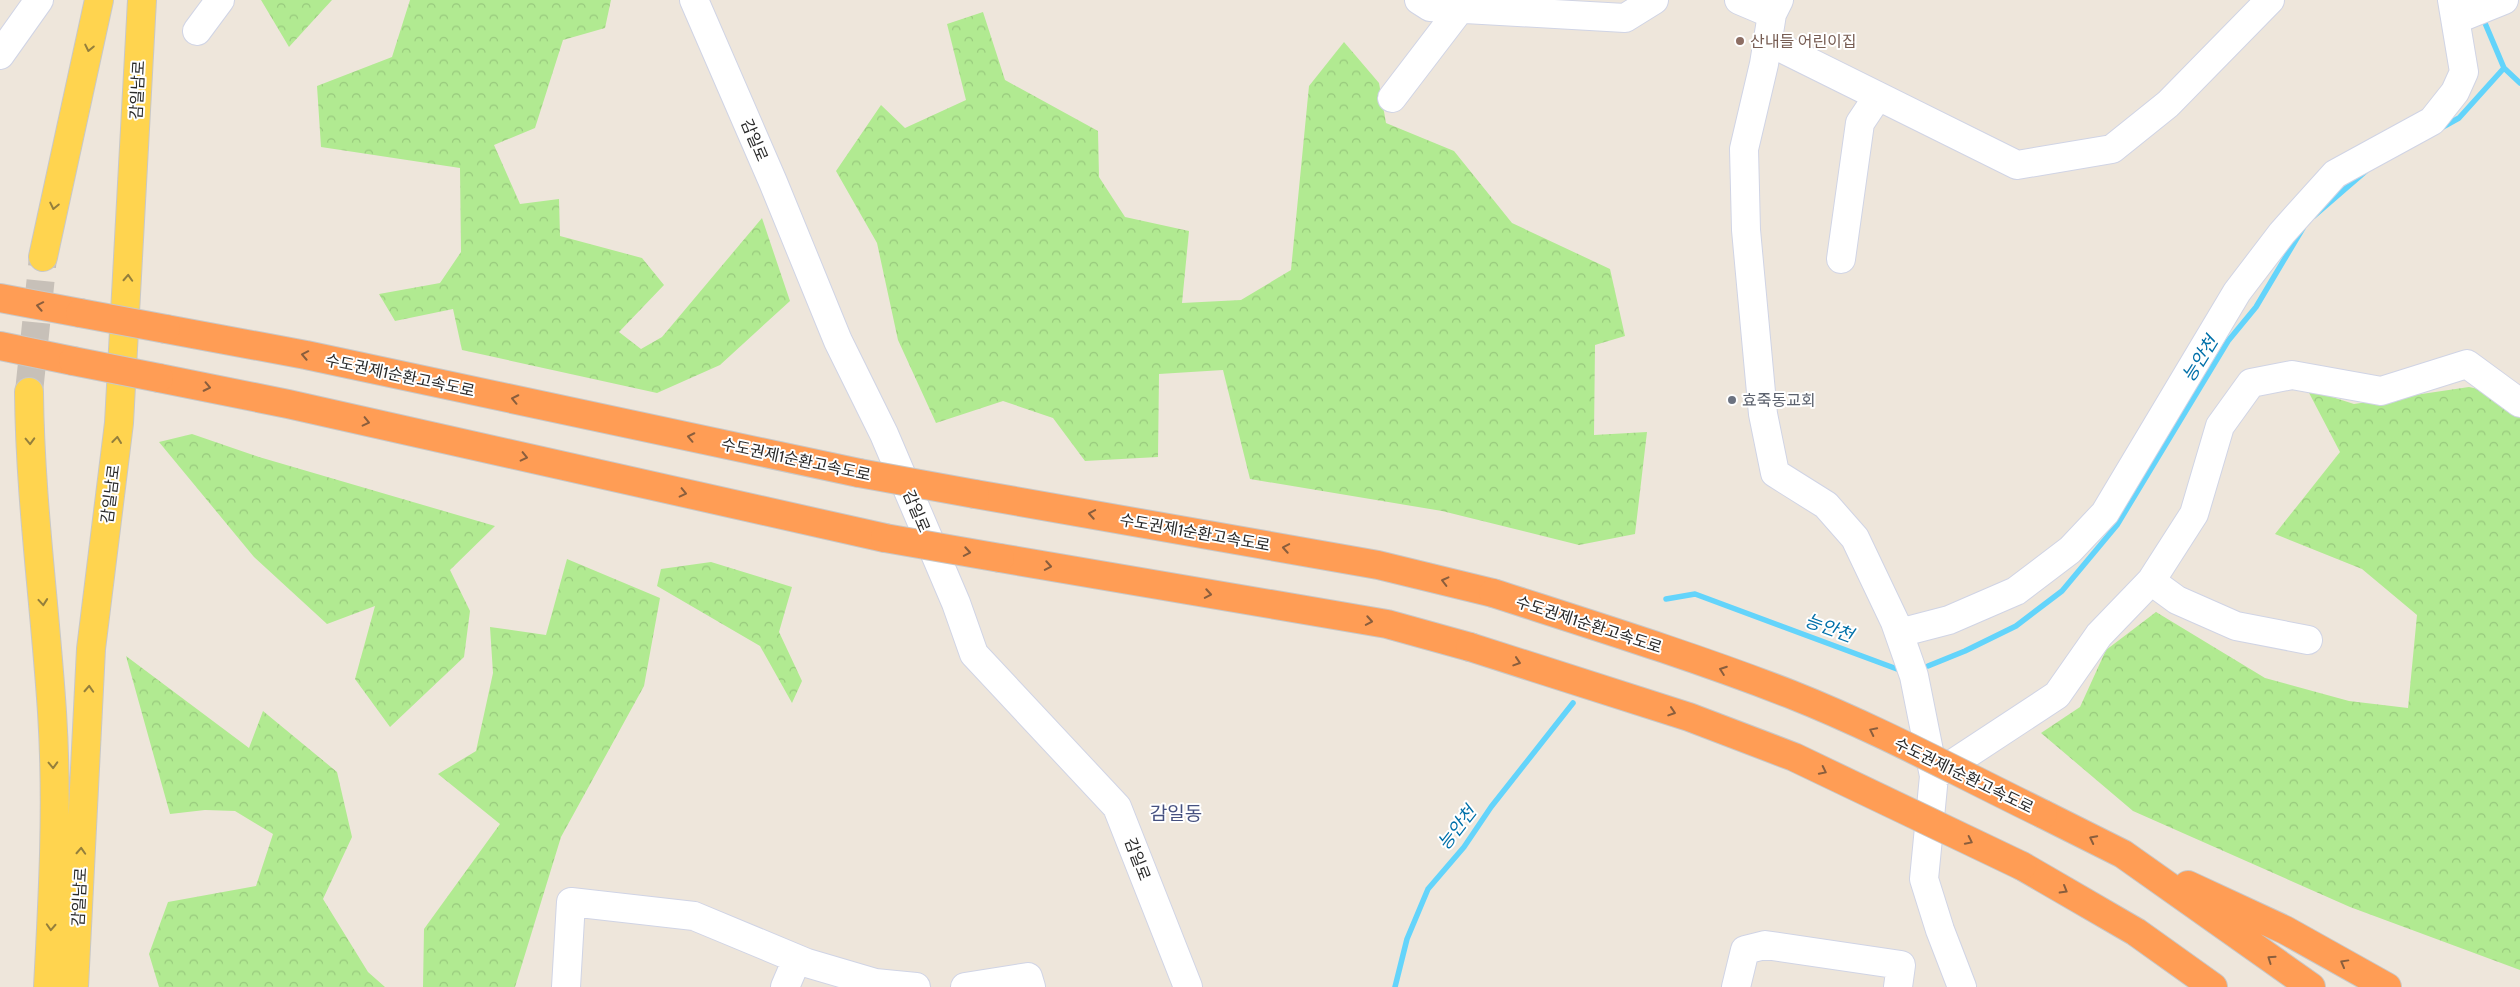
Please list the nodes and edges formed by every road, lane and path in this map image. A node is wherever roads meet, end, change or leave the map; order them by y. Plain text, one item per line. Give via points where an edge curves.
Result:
1 (39, 0) edge
2 (99, 0) edge
3 (220, 0) edge
4 (694, 0) edge
5 (1419, 0) edge
6 (1654, 0) edge
7 (1739, 0) edge
8 (2270, 0) edge
9 (2504, 0) edge
10 (138, 5) edge
11 (1775, 7) edge
12 (1460, 9) junction
13 (2459, 11) edge
14 (197, 31) dead end
15 (1767, 41) junction
16 (0, 55) edge
17 (1878, 96) junction
18 (1392, 98) dead end
19 (44, 257) tunnel mouth
20 (1841, 259) dead end
21 (0, 298) edge
22 (0, 346) edge
23 (29, 392) tunnel mouth
24 (2520, 403) edge
25 (2151, 581) junction
26 (1899, 633) junction
27 (2308, 640) dead end
28 (1934, 776) junction
29 (2123, 854) junction
30 (797, 959) junction
31 (48, 987) edge
32 (74, 987) edge
33 (566, 987) edge
34 (785, 987) edge
35 (916, 987) edge
36 (965, 987) edge
37 (1031, 987) edge
38 (1188, 987) edge
39 (1736, 987) edge
40 (1898, 987) edge
41 (1962, 987) edge
42 (2212, 987) edge
43 (2310, 987) edge
44 (2386, 987) edge

1 - 16 street
2 -> 19 main road
3 - 14 street
4 - 38 street, 감일로 via 838,341 884,434 956,603 974,654 1118,807
5 - 12 street via 1430,7
6 - 12 street via 1625,18
7 - 11 street
8 - 17 street via 2168,104 2112,150 2017,164
9 - 13 street
32 -> 10 main road, 감일남로 via 92,649 119,423
11 - 15 street
12 - 18 street
13 - 26 street via 2464,72 2444,109 2432,121 2335,174 2282,234 2237,292 2105,513 2070,550 2016,591 1948,620
15 - 17 street
15 - 26 street via 1744,149 1746,230 1763,414 1775,473 1826,505 1855,538
17 - 20 street via 1860,123
29 -> 21 highway, 수도권제1순환고속도로, bridge via 1860,724 1677,653 1493,593 1378,565 859,472 306,355
22 -> 42 highway, bridge via 298,406 885,538 1387,624 1470,647 1689,717 1794,757 2022,866 2136,932
23 -> 31 main road, 감일남로 via 30,444 52,713 56,844
24 - 25 street via 2466,364 2381,391 2292,375 2251,383 2220,426 2194,514
25 - 27 street via 2177,600 2236,626
25 - 28 street via 2098,635 2057,695
26 - 28 street via 1914,676
28 - 41 street via 1924,879
43 -> 29 highway, 수도권제1순환고속도로
44 -> 29 highway via 2285,930
30 - 33 street via 694,916 571,902
30 - 34 street
30 - 35 street via 875,982
36 - 37 street via 1028,977
39 - 40 street via 1745,950 1765,944 1901,965

